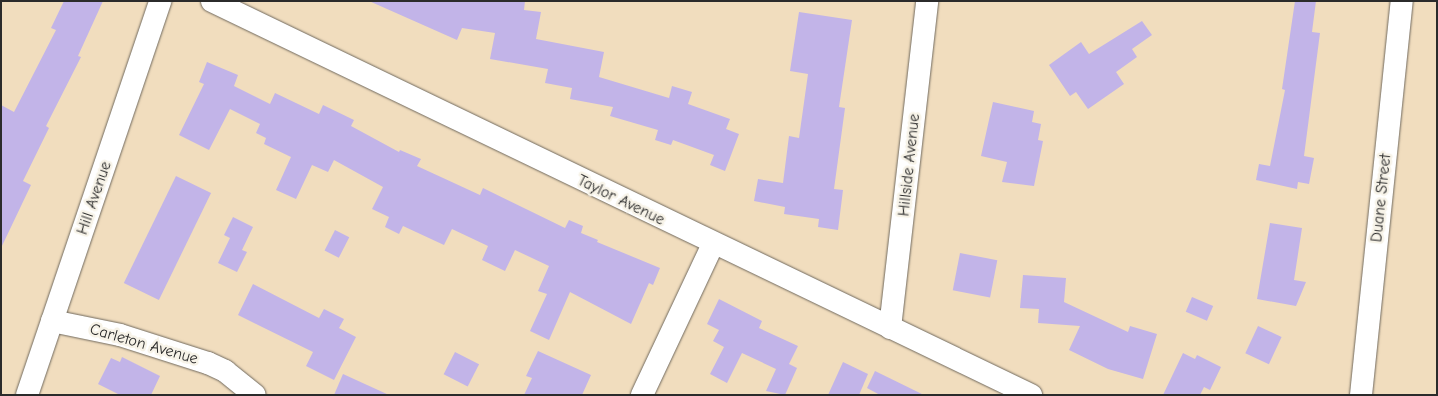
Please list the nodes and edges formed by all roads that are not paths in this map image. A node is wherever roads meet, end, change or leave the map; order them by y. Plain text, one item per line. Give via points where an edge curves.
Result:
1 (160, 1) edge
2 (212, 1) edge
3 (927, 1) edge
4 (1402, 1) edge
5 (713, 244) junction
6 (52, 321) junction
7 (890, 328) junction
8 (27, 395) edge
9 (255, 395) edge
10 (642, 395) edge
11 (1031, 395) edge
12 (1361, 395) edge

1 - 6 street, Hill Avenue
2 - 5 street, Taylor Avenue
3 - 7 street, Hillside Avenue
4 - 12 street, Duane Street
5 - 7 street, Taylor Avenue
5 - 10 street
6 - 8 street, Hill Avenue
6 - 9 street, Carleton Avenue via 154,344 208,363 225,371
7 - 11 street, Taylor Avenue

